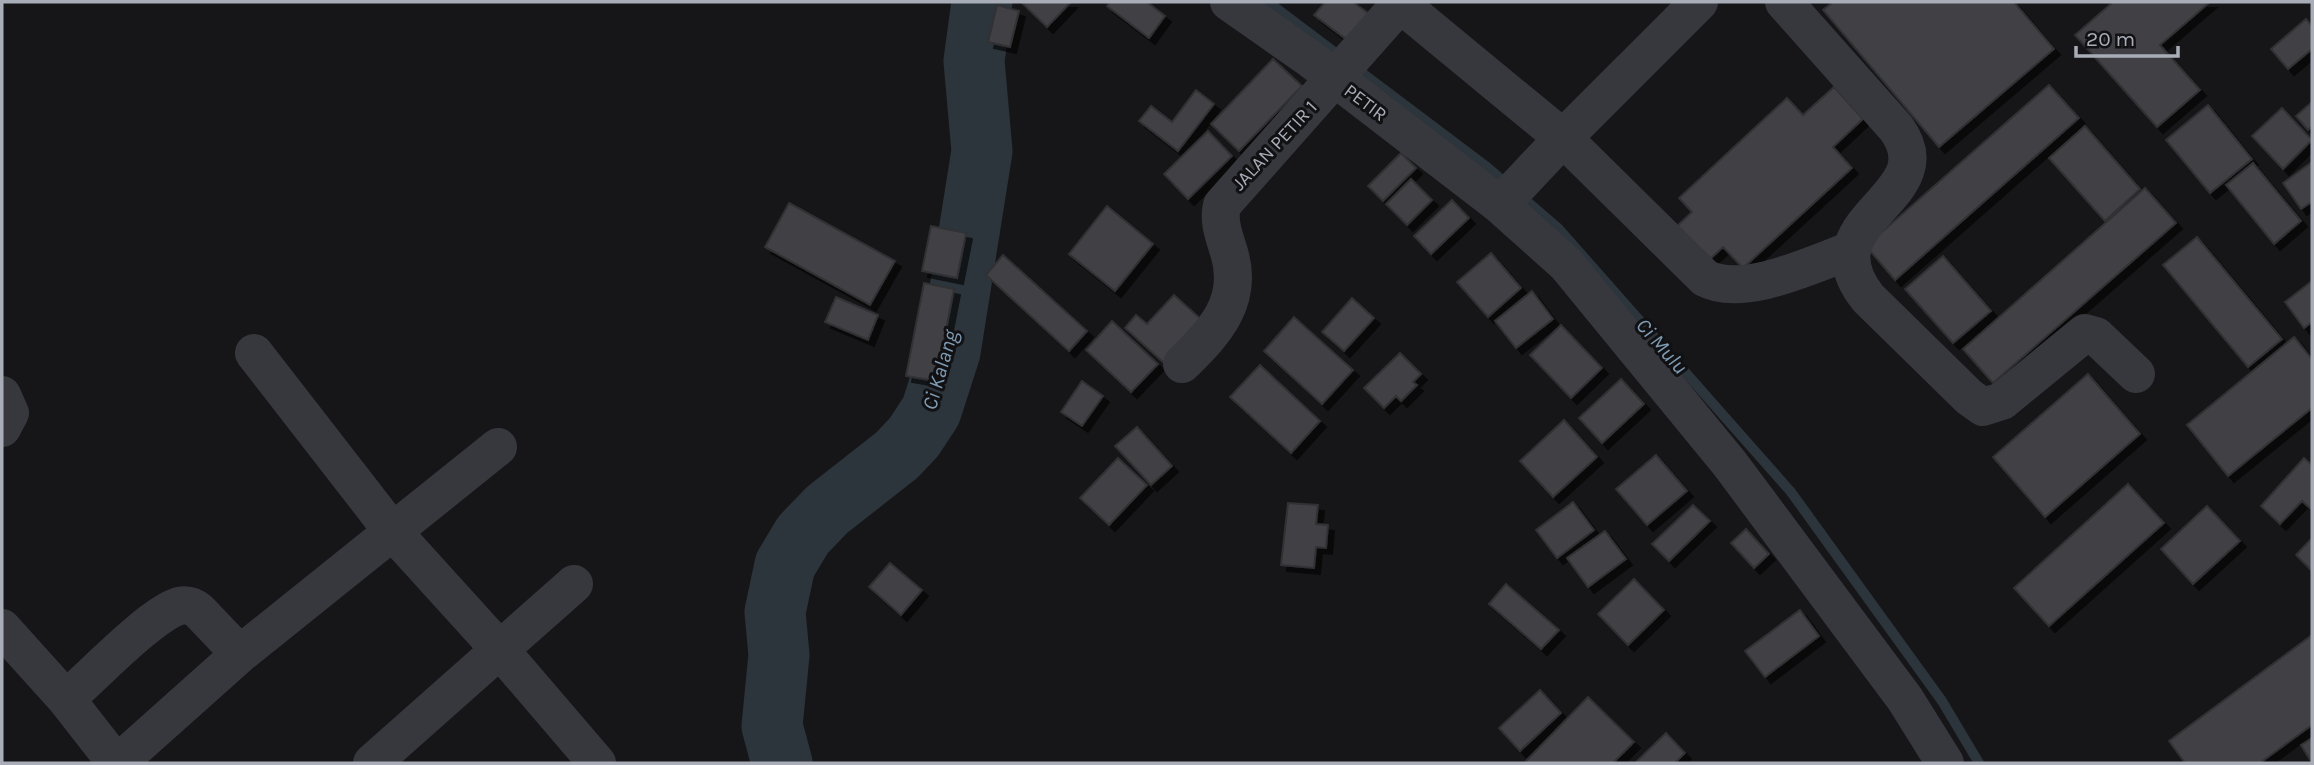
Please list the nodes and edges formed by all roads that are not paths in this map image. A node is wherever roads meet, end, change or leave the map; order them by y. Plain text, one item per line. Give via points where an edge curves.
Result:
1 (1229, 2) edge
2 (1699, 2) edge
3 (1784, 2) edge
4 (1399, 3) edge
5 (1347, 66) junction
6 (1563, 138) junction
7 (1512, 193) junction
8 (1850, 250) junction
9 (254, 353) dead end
10 (1182, 364) dead end
11 (2136, 374) dead end
12 (2, 394) edge
13 (2, 428) edge
14 (498, 447) dead end
15 (393, 532) junction
16 (574, 584) dead end
17 (3, 631) edge
18 (502, 651) junction
19 (240, 654) junction
20 (66, 699) junction
21 (117, 763) edge
22 (372, 763) edge
23 (597, 763) edge
24 (1945, 763) edge

1 - 5 street, PETIR
2 - 6 street
3 - 8 street via 1896,128 1908,149 1899,183 1857,234
4 - 5 street, JALAN PETIR 1
4 - 6 street
5 - 7 street, PETIR
5 - 10 street, JALAN PETIR 1 via 1222,205 1222,231 1234,278 1231,299 1215,331
6 - 7 street
6 - 8 street via 1717,285 1760,282
7 - 24 street, PETIR via 1730,464 1889,677
8 - 11 street via 1857,280 1868,298 1983,407 2003,401 2085,333 2096,336
9 - 15 street
12 - 13 street via 10,413
14 - 15 street
15 - 18 street
15 - 19 street
16 - 18 street
17 - 20 street
18 - 22 street
18 - 23 street
19 - 20 street via 194,606 181,606 155,621
19 - 21 street
20 - 21 street

